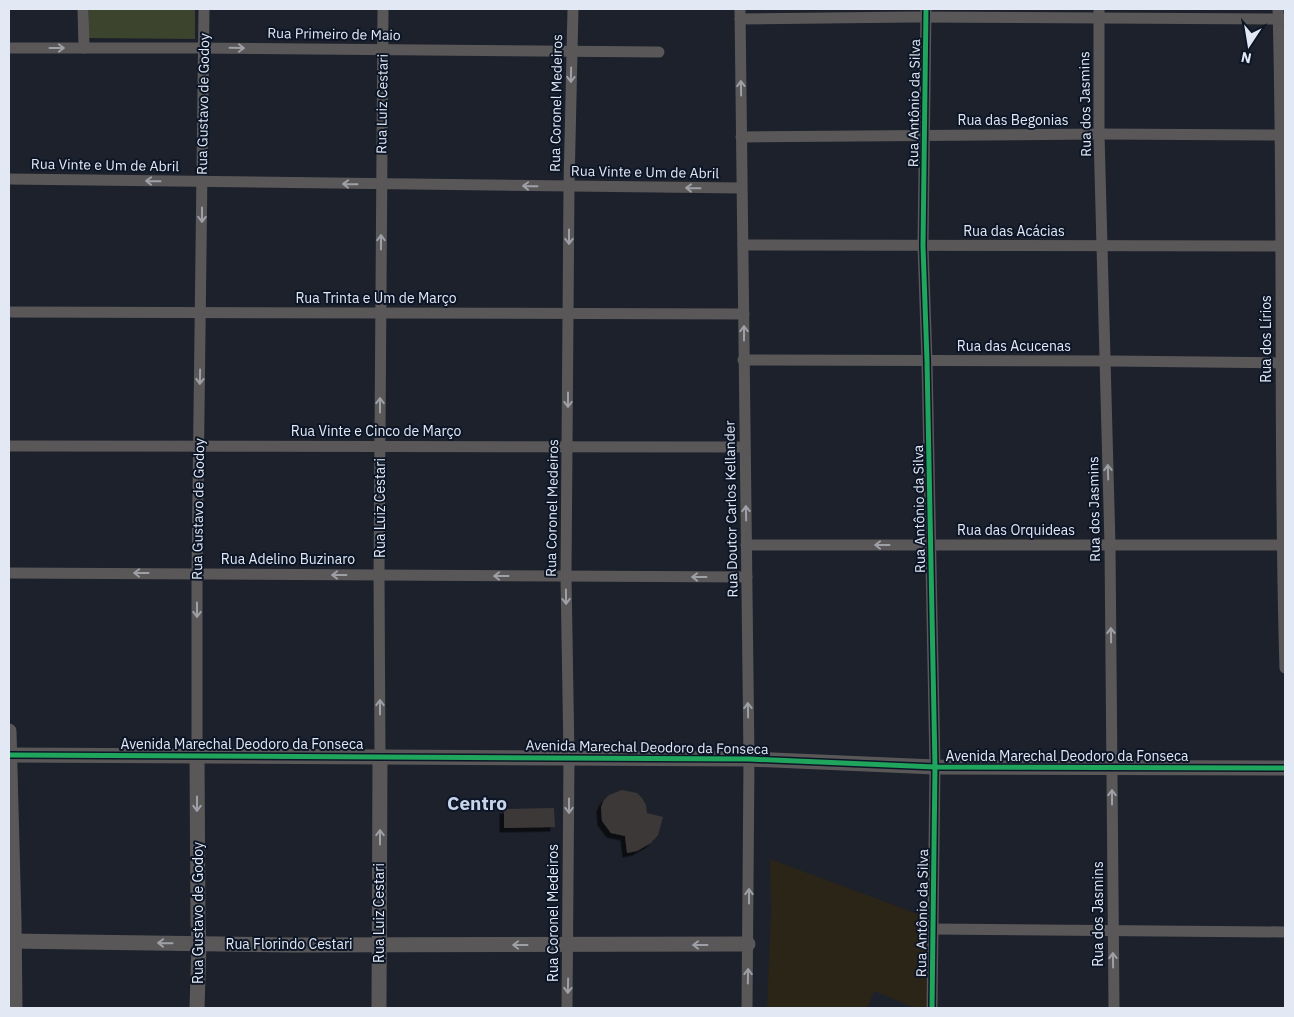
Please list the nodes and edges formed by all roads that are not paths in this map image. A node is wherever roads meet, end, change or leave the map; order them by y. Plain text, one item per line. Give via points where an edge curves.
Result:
1 (83, 9) edge
2 (204, 9) edge
3 (383, 9) edge
4 (573, 9) edge
5 (926, 13) edge
6 (1099, 13) edge
7 (740, 14) edge
8 (1280, 16) edge
9 (9, 48) edge
10 (84, 48) junction
11 (204, 48) junction
12 (383, 50) junction
13 (572, 51) junction
14 (659, 52) dead end
15 (1100, 134) junction
16 (924, 135) junction
17 (1283, 135) edge
18 (742, 137) junction
19 (9, 179) edge
20 (202, 182) junction
21 (381, 184) junction
22 (569, 186) junction
23 (742, 188) junction
24 (743, 245) junction
25 (1102, 245) junction
26 (923, 246) junction
27 (1283, 246) edge
28 (9, 312) edge
29 (201, 312) junction
30 (381, 313) junction
31 (568, 313) junction
32 (744, 314) junction
33 (744, 360) junction
34 (927, 361) junction
35 (1105, 361) junction
36 (1283, 363) edge
37 (9, 446) edge
38 (199, 446) junction
39 (380, 446) junction
40 (568, 447) junction
41 (744, 447) junction
42 (746, 545) junction
43 (930, 545) junction
44 (1110, 545) junction
45 (1283, 545) edge
46 (9, 573) edge
47 (197, 574) junction
48 (379, 575) junction
49 (566, 576) junction
50 (747, 577) junction
51 (1285, 668) edge
52 (9, 731) edge
53 (10, 755) edge
54 (197, 755) junction
55 (380, 756) junction
56 (569, 758) junction
57 (749, 759) junction
58 (935, 767) junction
59 (1112, 768) junction
60 (1285, 768) edge
61 (933, 929) junction
62 (1112, 930) junction
63 (1285, 932) edge
64 (12, 941) edge
65 (199, 944) junction
66 (380, 944) junction
67 (748, 944) junction
68 (569, 945) junction
69 (15, 1008) edge
70 (197, 1008) edge
71 (379, 1008) edge
72 (567, 1008) edge
73 (748, 1008) edge
74 (932, 1008) edge
75 (1114, 1008) edge

1 - 10 street
2 - 11 street, Rua Gustavo de Godoy
3 - 12 street, Rua Luiz Cestari
4 - 13 street, Rua Coronel Medeiros
5 - 6 street
5 - 7 street
5 - 16 street, Rua Antônio da Silva
6 - 8 street
6 - 15 street, Rua dos Jasmins
18 -> 7 street, Rua Doutor Carlos Kellander
8 - 17 street, Rua dos Lírios
9 -> 10 street, Rua Primeiro de Maio
10 - 11 street, Rua Primeiro de Maio
11 -> 12 street, Rua Primeiro de Maio
11 - 20 street, Rua Gustavo de Godoy
12 - 13 street, Rua Primeiro de Maio
12 - 21 street, Rua Luiz Cestari
13 - 14 street, Rua Primeiro de Maio
13 -> 22 street, Rua Coronel Medeiros
15 - 16 street, Rua das Begonias
15 - 17 street, Rua das Begonias
15 - 25 street, Rua dos Jasmins
16 - 18 street, Rua das Begonias
16 - 26 street, Rua Antônio da Silva
17 - 27 street, Rua dos Lírios
18 - 23 street, Rua Doutor Carlos Kellander
20 -> 19 street, Rua Vinte e Um de Abril
21 -> 20 street, Rua Vinte e Um de Abril
20 -> 29 street, Rua Gustavo de Godoy
22 -> 21 street, Rua Vinte e Um de Abril
30 -> 21 street, Rua Luiz Cestari
23 -> 22 street, Rua Vinte e Um de Abril
22 -> 31 street, Rua Coronel Medeiros
23 - 24 street, Rua Doutor Carlos Kellander
24 - 26 street, Rua das Acácias
24 - 32 street, Rua Doutor Carlos Kellander
25 - 26 street, Rua das Acácias
25 - 27 street, Rua das Acácias
25 - 35 street, Rua dos Jasmins
26 - 34 street, Rua Antônio da Silva
27 - 36 street, Rua dos Lírios
28 - 29 street, Rua Trinta e Um de Março
29 - 30 street, Rua Trinta e Um de Março
29 -> 38 street, Rua Gustavo de Godoy
30 - 31 street, Rua Trinta e Um de Março
39 -> 30 street, Rua Luiz Cestari
31 - 32 street, Rua Trinta e Um de Março
31 -> 40 street, Rua Coronel Medeiros
33 -> 32 street, Rua Doutor Carlos Kellander
33 - 34 street, Rua das Acucenas
33 - 41 street, Rua Doutor Carlos Kellander
34 - 35 street, Rua das Acucenas
34 - 43 street, Rua Antônio da Silva
35 - 36 street, Rua das Acucenas
44 -> 35 street, Rua dos Jasmins
36 - 45 street, Rua dos Lírios
37 - 38 street, Rua Vinte e Cinco de Março
38 - 39 street, Rua Vinte e Cinco de Março
38 - 47 street, Rua Gustavo de Godoy
39 - 40 street, Rua Vinte e Cinco de Março
39 - 48 street, Rua Luiz Cestari
40 - 41 street, Rua Vinte e Cinco de Março
40 - 49 street, Rua Coronel Medeiros
42 -> 41 street, Rua Doutor Carlos Kellander
43 -> 42 street, Rua das Orquideas
42 - 50 street, Rua Doutor Carlos Kellander
43 - 44 street, Rua das Orquideas
43 - 58 street, Rua Antônio da Silva
44 - 45 street, Rua das Orquideas
59 -> 44 street, Rua dos Jasmins
45 - 51 street, Rua dos Lírios
47 -> 46 street, Rua Adelino Buzinaro
48 -> 47 street, Rua Adelino Buzinaro
47 -> 54 street, Rua Gustavo de Godoy
49 -> 48 street, Rua Adelino Buzinaro
55 -> 48 street, Rua Luiz Cestari
50 -> 49 street, Rua Adelino Buzinaro
49 -> 56 street, Rua Coronel Medeiros
57 -> 50 street, Rua Doutor Carlos Kellander
52 - 53 street
53 - 54 street, Avenida Marechal Deodoro da Fonseca
53 - 64 street
54 - 55 street, Avenida Marechal Deodoro da Fonseca
54 -> 65 street, Rua Gustavo de Godoy
55 - 56 street, Avenida Marechal Deodoro da Fonseca
66 -> 55 street, Rua Luiz Cestari
56 - 57 street, Avenida Marechal Deodoro da Fonseca
56 -> 68 street, Rua Coronel Medeiros
57 - 58 street, Avenida Marechal Deodoro da Fonseca
67 -> 57 street, Rua Doutor Carlos Kellander
58 - 59 street, Avenida Marechal Deodoro da Fonseca
58 - 61 street, Rua Antônio da Silva
59 - 60 street, Avenida Marechal Deodoro da Fonseca
62 -> 59 street, Rua dos Jasmins
61 - 62 street
61 - 74 street, Rua Antônio da Silva
62 - 63 street
75 -> 62 street, Rua dos Jasmins
65 -> 64 street, Rua Florindo Cestari
64 - 69 street
65 - 66 street, Rua Florindo Cestari
65 - 70 street, Rua Gustavo de Godoy
68 -> 66 street, Rua Florindo Cestari
66 - 71 street, Rua Luiz Cestari
67 -> 68 street, Rua Florindo Cestari
73 -> 67 street, Rua Doutor Carlos Kellander
68 -> 72 street, Rua Coronel Medeiros

